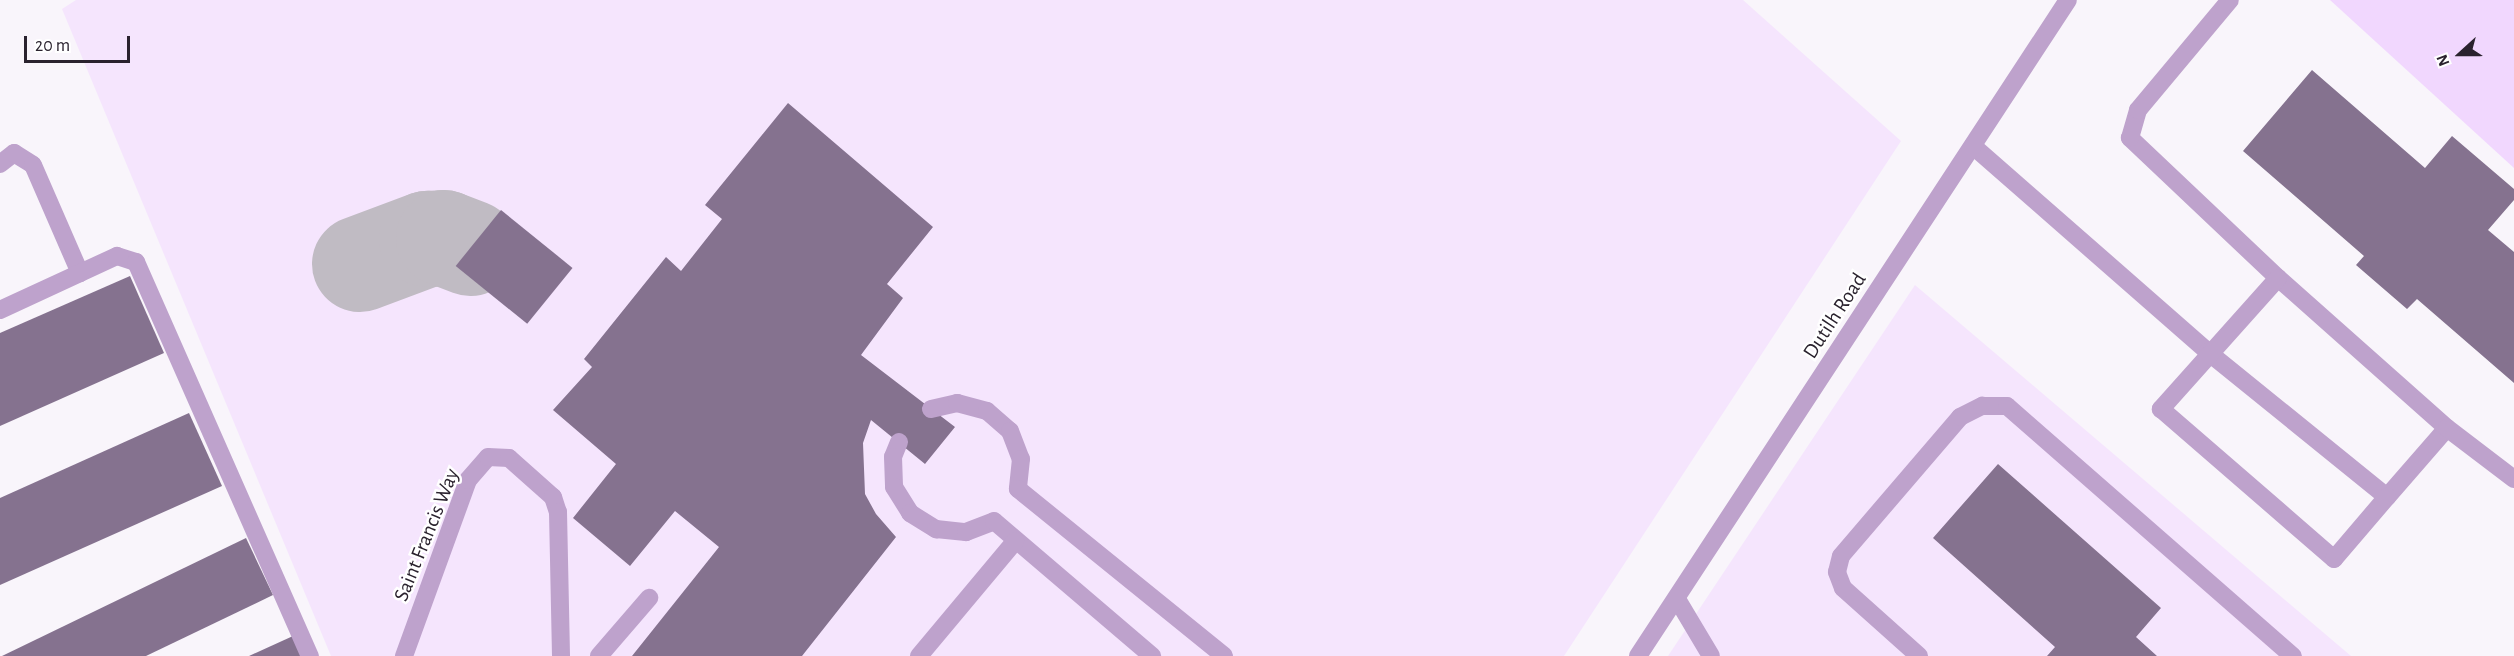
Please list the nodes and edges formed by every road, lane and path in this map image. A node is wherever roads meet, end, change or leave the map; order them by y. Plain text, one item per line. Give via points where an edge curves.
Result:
1 (2068, 0) edge
2 (2230, 0) edge
3 (1972, 146) junction
4 (0, 164) edge
5 (80, 273) junction
6 (2278, 278) junction
7 (0, 310) edge
8 (2208, 352) junction
9 (931, 409) dead end
10 (2447, 428) junction
11 (899, 442) dead end
12 (2514, 479) edge
13 (2387, 497) junction
14 (1015, 541) junction
15 (649, 598) dead end
16 (1677, 599) junction
17 (310, 656) edge
18 (404, 656) edge
19 (561, 656) edge
20 (599, 656) edge
21 (919, 656) edge
22 (1152, 656) edge
23 (1224, 656) edge
24 (1638, 656) edge
25 (1711, 656) edge
26 (1919, 656) edge
27 (2293, 656) edge

1 - 3 street, Dutilh Road
2 - 6 street via 2138,110 2130,138
3 - 8 street
3 - 16 street, Dutilh Road
4 - 5 street via 14,153 33,165
5 - 7 street
5 - 17 street via 117,256 136,262
6 - 8 street
6 - 10 street
8 - 13 street
8 - 13 street via 2161,409 2334,559
9 - 23 street via 957,403 987,411 1010,431 1021,459 1018,489
10 - 12 street
10 - 13 street
11 - 14 street via 893,457 894,487 910,513 936,529 966,532 994,521
14 - 21 street
14 - 22 street
15 - 20 street
16 - 24 street, Dutilh Road
16 - 25 street
18 - 19 street, Saint Francis Way via 468,480 488,456 509,458 553,497 558,512
26 - 27 street via 1843,588 1837,572 1841,556 1960,417 1982,406 2007,406

